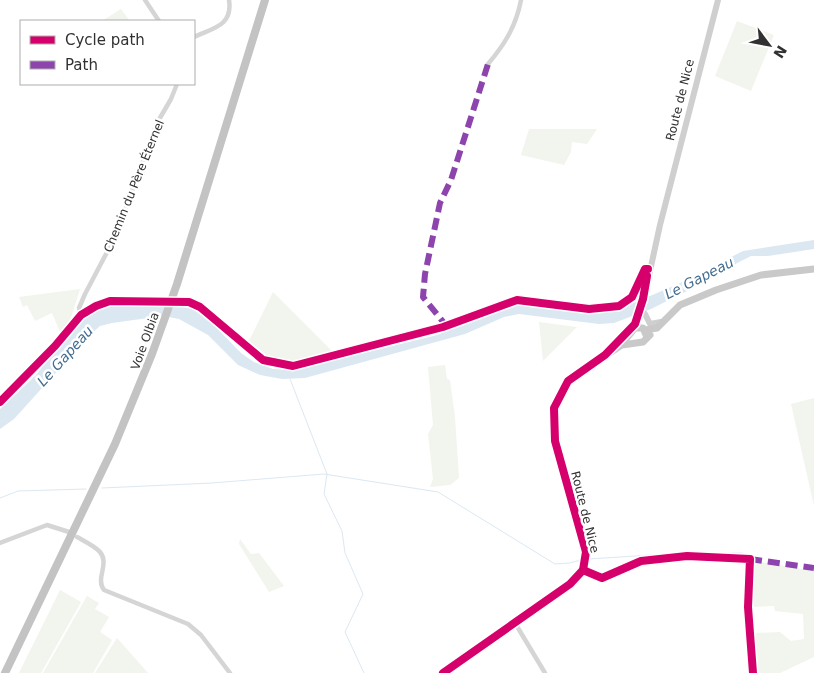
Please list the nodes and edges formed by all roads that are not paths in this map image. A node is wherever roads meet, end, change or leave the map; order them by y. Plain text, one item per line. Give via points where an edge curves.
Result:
1 (145, 0) edge
2 (229, 0) edge
3 (266, 0) edge
4 (521, 0) edge
5 (718, 0) edge
6 (158, 20) edge
7 (195, 36) edge
8 (488, 64) dead end
9 (177, 85) edge
10 (665, 206) junction
11 (651, 269) junction
12 (814, 269) edge
13 (648, 291) junction
14 (690, 300) junction
15 (81, 315) junction
16 (642, 316) junction
17 (663, 321) junction
18 (633, 331) junction
19 (645, 332) junction
20 (159, 340) junction
21 (635, 342) junction
22 (620, 346) junction
23 (0, 402) edge
24 (69, 532) dead end
25 (77, 537) dead end
26 (0, 542) edge
27 (583, 570) junction
28 (515, 623) junction
29 (5, 673) edge
30 (9, 673) edge
31 (230, 673) edge
32 (443, 673) edge
33 (545, 673) edge
34 (753, 673) edge

1 - 6 street
2 - 7 street via 231,12 228,18
3 - 20 highway, Voie Olbia
4 - 8 street via 519,13 505,44
5 - 10 main road, Route de Nice
9 - 15 street, Chemin du Père Éternel via 157,123 115,237 85,294
10 - 11 main road
10 - 13 main road
11 - 13 main road
11 - 15 street via 645,269 632,297 619,306 589,308 517,300 443,328 293,366 263,360 215,319 189,302 110,301
12 - 14 main road via 761,275
13 - 16 main road
14 - 17 main road
14 - 19 main road via 659,330
15 - 23 street
16 - 17 main road via 650,324
16 - 18 main road
16 - 19 main road
17 - 19 main road via 654,330
18 - 19 main road
18 - 21 main road
18 - 22 main road
19 - 21 main road via 643,342
20 - 29 highway, Voie Olbia via 115,444
20 - 30 highway, Voie Olbia via 96,491
21 - 22 main road
22 - 27 main road, Route de Nice via 568,381 554,408 555,441 586,552
24 - 26 street via 47,525
25 - 31 street via 103,557 100,582 104,590 188,624 201,635
27 - 28 main road, Route de Nice via 570,584
27 - 34 street via 602,578 641,561 687,556 750,559 748,607
28 - 32 main road, Route de Nice
28 - 33 street

